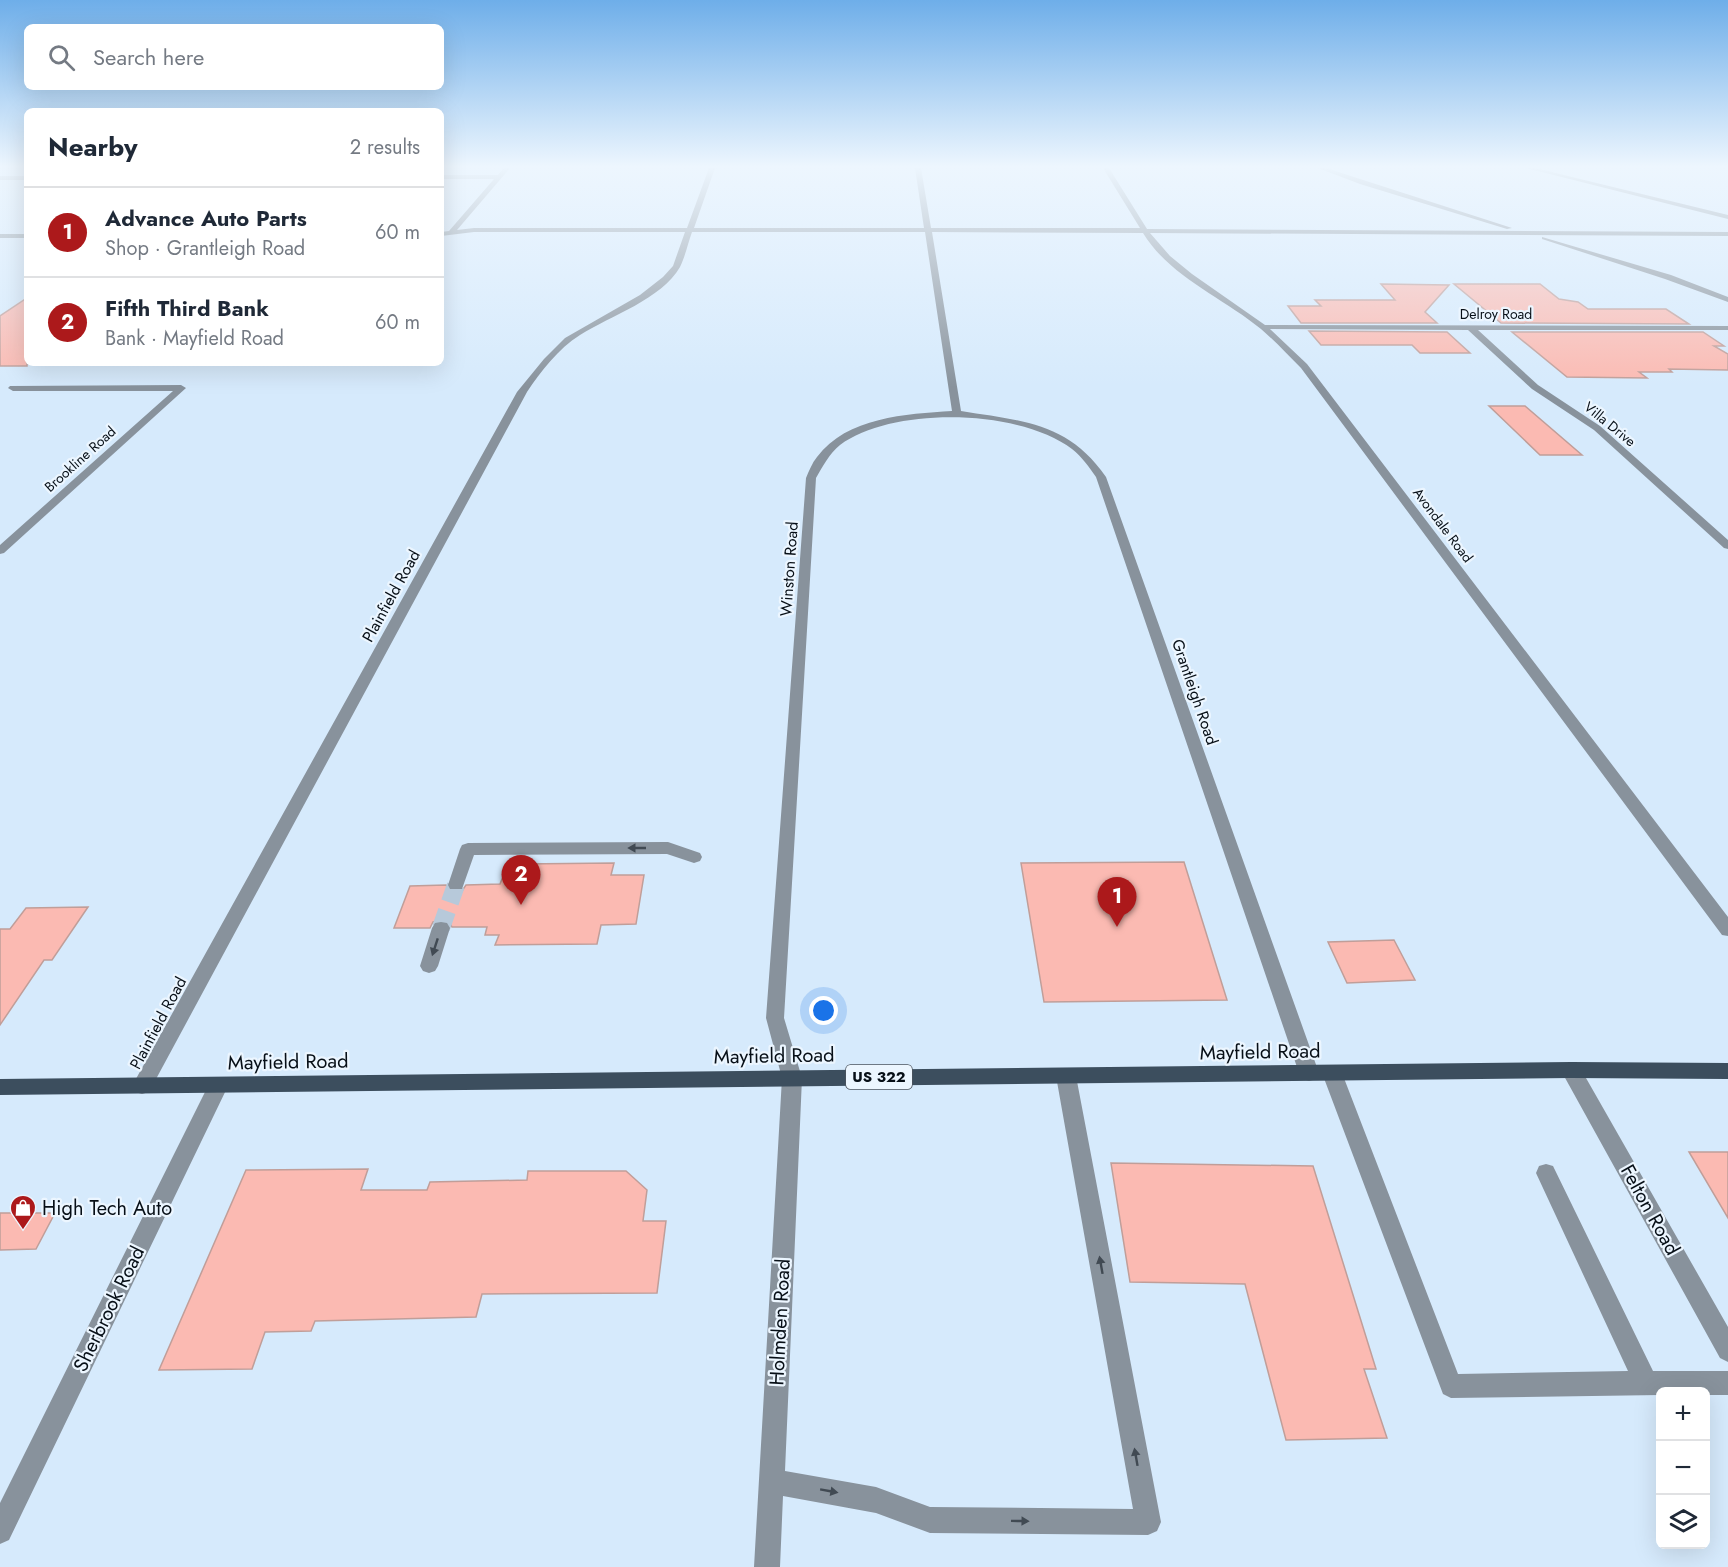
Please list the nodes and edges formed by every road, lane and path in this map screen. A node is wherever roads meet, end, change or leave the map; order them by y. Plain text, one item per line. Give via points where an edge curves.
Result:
1 (686, 241) edge
2 (930, 241) edge
3 (1153, 241) edge
4 (1552, 241) edge
5 (1728, 300) edge
6 (1263, 327) junction
7 (1472, 328) junction
8 (1728, 328) edge
9 (13, 388) dead end
10 (957, 413) junction
11 (1728, 546) edge
12 (0, 551) edge
13 (694, 857) dead end
14 (456, 885) tunnel mouth
15 (441, 928) tunnel mouth
16 (1728, 930) edge
17 (429, 966) dead end
18 (1571, 1070) junction
19 (1728, 1071) edge
20 (1309, 1073) junction
21 (1332, 1073) junction
22 (1066, 1076) junction
23 (792, 1078) junction
24 (142, 1086) junction
25 (218, 1086) junction
26 (0, 1087) edge
27 (1545, 1173) dead end
28 (1728, 1350) edge
29 (1646, 1383) junction
30 (1728, 1383) edge
31 (771, 1481) junction
32 (0, 1532) edge
33 (767, 1567) edge

1 - 24 street, Plainfield Road via 676,267 667,278 560,347 545,360 522,392
2 - 10 street
3 - 6 street, Avondale Road via 1177,267
4 - 5 street
6 - 7 street, Delroy Road
6 - 16 street, Avondale Road via 1304,366
7 - 8 street, Delroy Road
7 - 11 street, Villa Drive via 1535,387 1597,428
9 - 12 street, Brookline Road via 181,388
10 - 20 street, Grantleigh Road via 1041,430 1078,448 1101,477
10 - 23 street, Winston Road via 900,419 852,433 826,450 811,478 776,1018
13 -> 14 street via 668,848 468,849
15 -> 17 street
18 - 19 main road, Mayfield Road / US 322
18 - 21 main road, Mayfield Road / US 322
18 - 28 street, Felton Road
20 - 21 main road, Mayfield Road / US 322
20 - 22 main road, Mayfield Road / US 322
21 - 29 street via 1451,1386
22 - 23 main road, Mayfield Road / US 322
31 -> 22 street via 876,1500 930,1520 1148,1522
23 - 25 main road, Mayfield Road / US 322
23 - 31 street, Holmden Road
24 - 25 main road, Mayfield Road / US 322
24 - 26 main road, Mayfield Road / US 322
25 - 32 street, Sherbrook Road
27 - 29 street
29 - 30 street
31 - 33 street, Holmden Road

